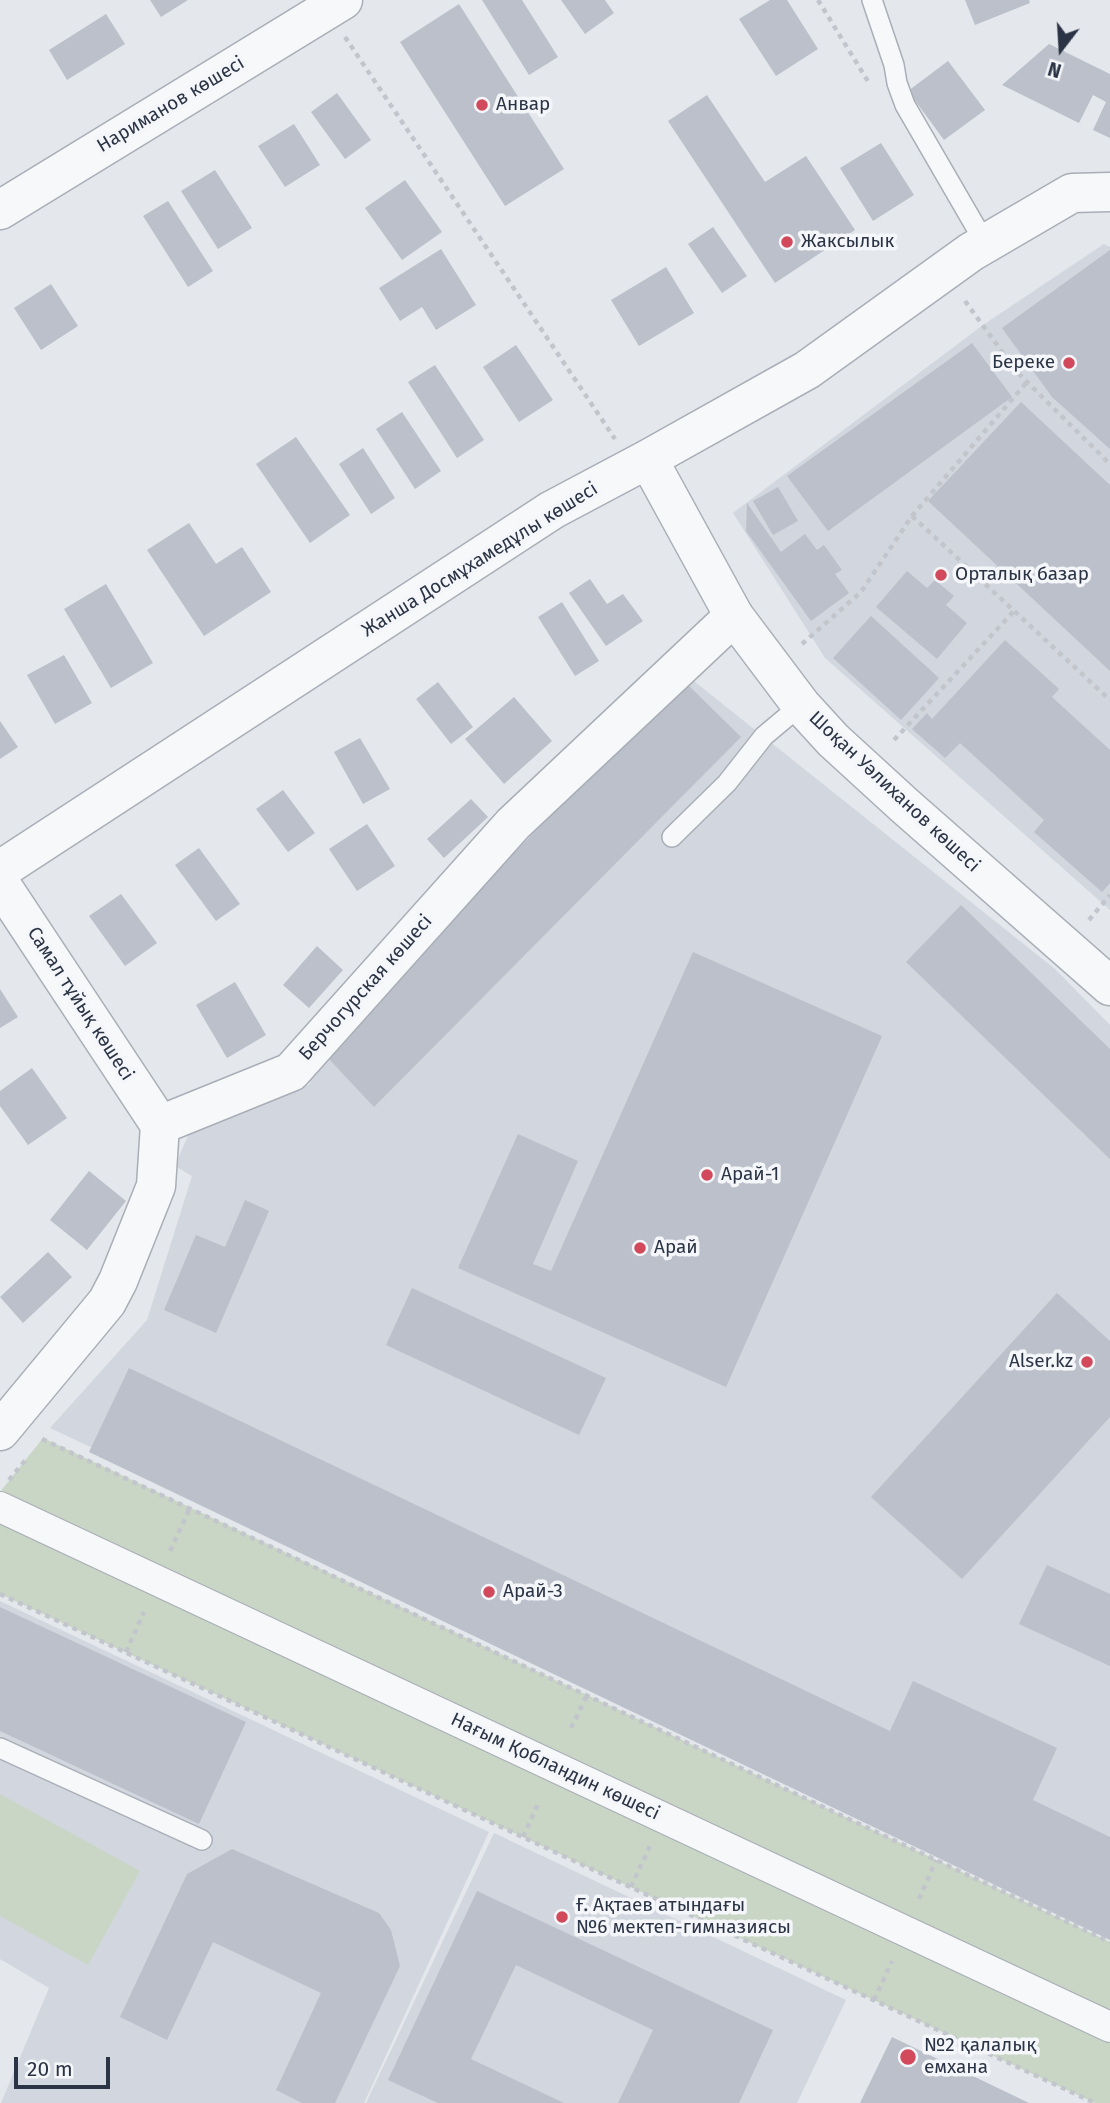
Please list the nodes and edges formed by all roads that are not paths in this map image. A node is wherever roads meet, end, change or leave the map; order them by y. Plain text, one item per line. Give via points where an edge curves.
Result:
1 (872, 0) edge
2 (335, 5) edge
3 (1110, 192) edge
4 (0, 210) edge
5 (985, 243) junction
6 (641, 463) junction
7 (734, 616) junction
8 (801, 705) junction
9 (672, 837) dead end
10 (0, 870) edge
11 (0, 883) edge
12 (1110, 986) edge
13 (160, 1125) junction
14 (0, 1431) edge
15 (4, 1494) edge
16 (0, 1748) edge
17 (202, 1840) dead end
18 (1110, 2027) edge

1 - 5 lane via 905,106
2 - 4 street, Нариманов көшесі
3 - 5 street, Жанша Досмұхамедұлы көшесі via 1072,193
5 - 6 street, Жанша Досмұхамедұлы көшесі via 807,370
6 - 7 street, Шоқан Уәлиханов көшесі
6 - 10 street, Жанша Досмұхамедұлы көшесі via 552,510
7 - 8 street, Шоқан Уәлиханов көшесі
7 - 13 street, Берчогурская көшесі via 513,824 291,1072
8 - 9 lane via 764,736 727,783
8 - 12 street, Шоқан Уәлиханов көшесі via 904,805
11 - 13 street, Самал тұйық көшесі
13 - 14 street via 156,1185 118,1281 107,1302
15 - 18 street, Нағым Қобландин көшесі
16 - 17 lane

